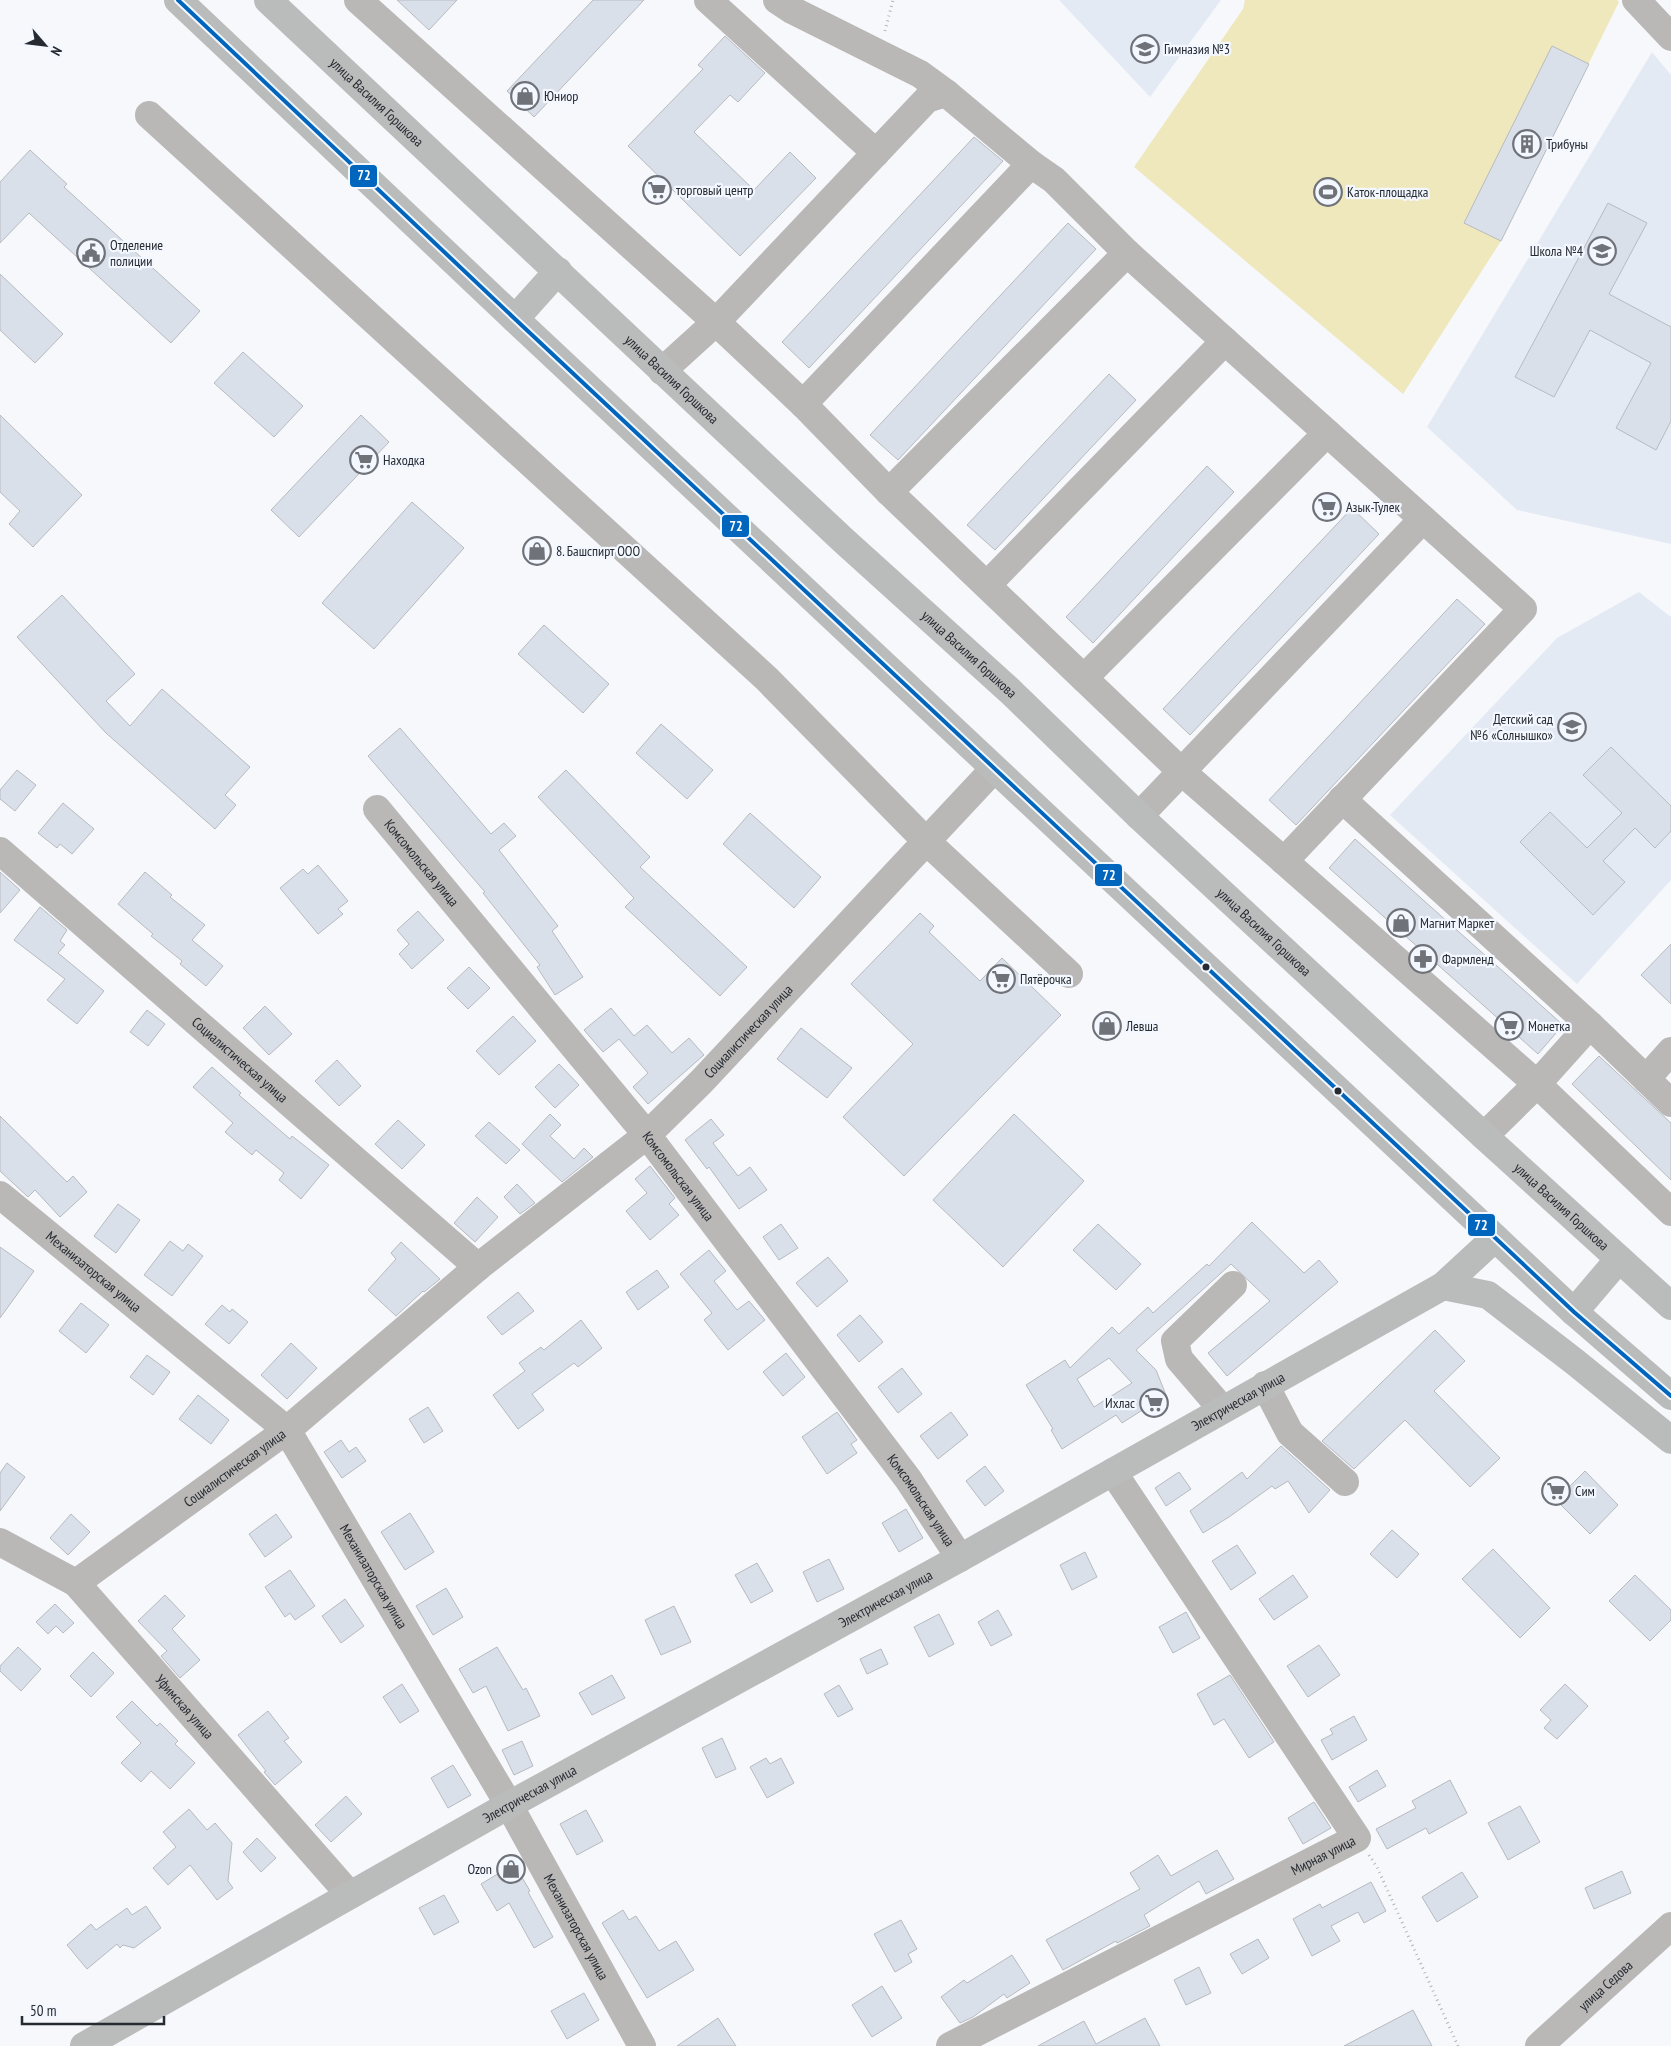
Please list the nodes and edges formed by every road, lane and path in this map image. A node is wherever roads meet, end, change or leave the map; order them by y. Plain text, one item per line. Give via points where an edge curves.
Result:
1 (178, 0) edge
2 (358, 0) edge
3 (708, 0) edge
4 (777, 0) edge
5 (893, 0) edge
6 (1636, 0) edge
7 (280, 4) edge
8 (1671, 37) edge
9 (878, 53) junction
10 (946, 93) junction
11 (149, 115) dead end
12 (876, 153) junction
13 (1031, 164) junction
14 (1127, 253) junction
15 (558, 271) junction
16 (515, 319) junction
17 (716, 322) junction
18 (1225, 341) junction
19 (662, 371) junction
20 (803, 404) junction
21 (1327, 433) junction
22 (890, 492) junction
23 (1423, 519) junction
24 (987, 585) junction
25 (1084, 678) junction
26 (994, 769) junction
27 (1182, 772) junction
28 (1342, 799) junction
29 (377, 809) dead end
30 (1139, 816) junction
31 (926, 841) junction
32 (0, 851) edge
33 (1284, 861) junction
34 (1069, 974) dead end
35 (1590, 1025) junction
36 (1671, 1051) edge
37 (1646, 1079) junction
38 (1537, 1084) junction
39 (1671, 1103) edge
40 (647, 1136) junction
41 (1484, 1136) junction
42 (0, 1195) edge
43 (1671, 1212) edge
44 (1495, 1238) junction
45 (1619, 1259) junction
46 (478, 1267) junction
47 (1233, 1285) dead end
48 (1443, 1286) junction
49 (1671, 1306) edge
50 (1574, 1312) junction
51 (1265, 1385) junction
52 (1671, 1396) edge
53 (1222, 1409) junction
54 (287, 1430) junction
55 (1671, 1440) edge
56 (1113, 1472) junction
57 (1345, 1482) dead end
58 (0, 1542) edge
59 (960, 1558) junction
60 (76, 1583) junction
61 (509, 1805) junction
62 (1357, 1838) junction
63 (350, 1895) junction
64 (1671, 1926) edge
65 (84, 2046) edge
66 (642, 2046) edge
67 (950, 2046) edge
68 (1458, 2046) edge
69 (1539, 2046) edge

1 - 16 main road
2 - 17 street
3 - 12 street
4 - 9 street
5 - 9 path
6 - 8 street
7 - 15 main road, улица Василия Горшкова
9 - 10 street via 920,74
10 - 12 street via 927,99
10 - 13 street
11 - 31 street via 767,679
12 - 17 street
13 - 14 street via 1054,180
13 - 20 street
14 - 18 street
14 - 22 street
15 - 16 main road
15 - 19 main road, улица Василия Горшкова
16 - 26 main road
17 - 19 street
17 - 20 street
18 - 21 street
18 - 24 street
19 - 30 main road, улица Василия Горшкова via 1010,691
20 - 22 street
21 - 23 street
21 - 25 street
22 - 24 street
23 - 27 street
23 - 28 street via 1523,609
24 - 25 street
25 - 27 street
26 - 31 street, Социалистическая улица
26 - 44 main road
27 - 30 street
27 - 33 street
28 - 33 street
28 - 35 street
29 - 40 street, Комсомольская улица
30 - 41 main road, улица Василия Горшкова
31 - 34 street
31 - 40 street, Социалистическая улица
32 - 46 street, Социалистическая улица
33 - 38 street
35 - 37 street
35 - 38 street
36 - 37 street
37 - 39 street
38 - 41 street
38 - 43 street
40 - 46 street, Социалистическая улица
40 - 59 street, Комсомольская улица via 908,1478
41 - 45 main road, улица Василия Горшкова
42 - 54 street, Механизаторская улица
44 - 48 main road, Электрическая улица
44 - 50 main road
45 - 49 main road, улица Василия Горшкова
45 - 50 main road
46 - 54 street, Социалистическая улица
47 - 53 street via 1175,1341 1179,1359
48 - 51 main road, Электрическая улица
48 - 55 main road via 1488,1295
50 - 52 main road
51 - 53 main road, Электрическая улица
51 - 57 street via 1290,1433
53 - 56 main road, Электрическая улица
54 - 60 street, Социалистическая улица
54 - 61 street, Механизаторская улица
56 - 59 main road, Электрическая улица
56 - 62 street, Мирная улица
58 - 60 street, Уфимская улица
59 - 61 main road, Электрическая улица
60 - 63 street, Уфимская улица
61 - 63 main road, Электрическая улица
61 - 66 street, Механизаторская улица
62 - 67 street, Мирная улица
62 - 68 path via 1378,1867
63 - 65 main road, Электрическая улица
64 - 69 street, улица Седова

